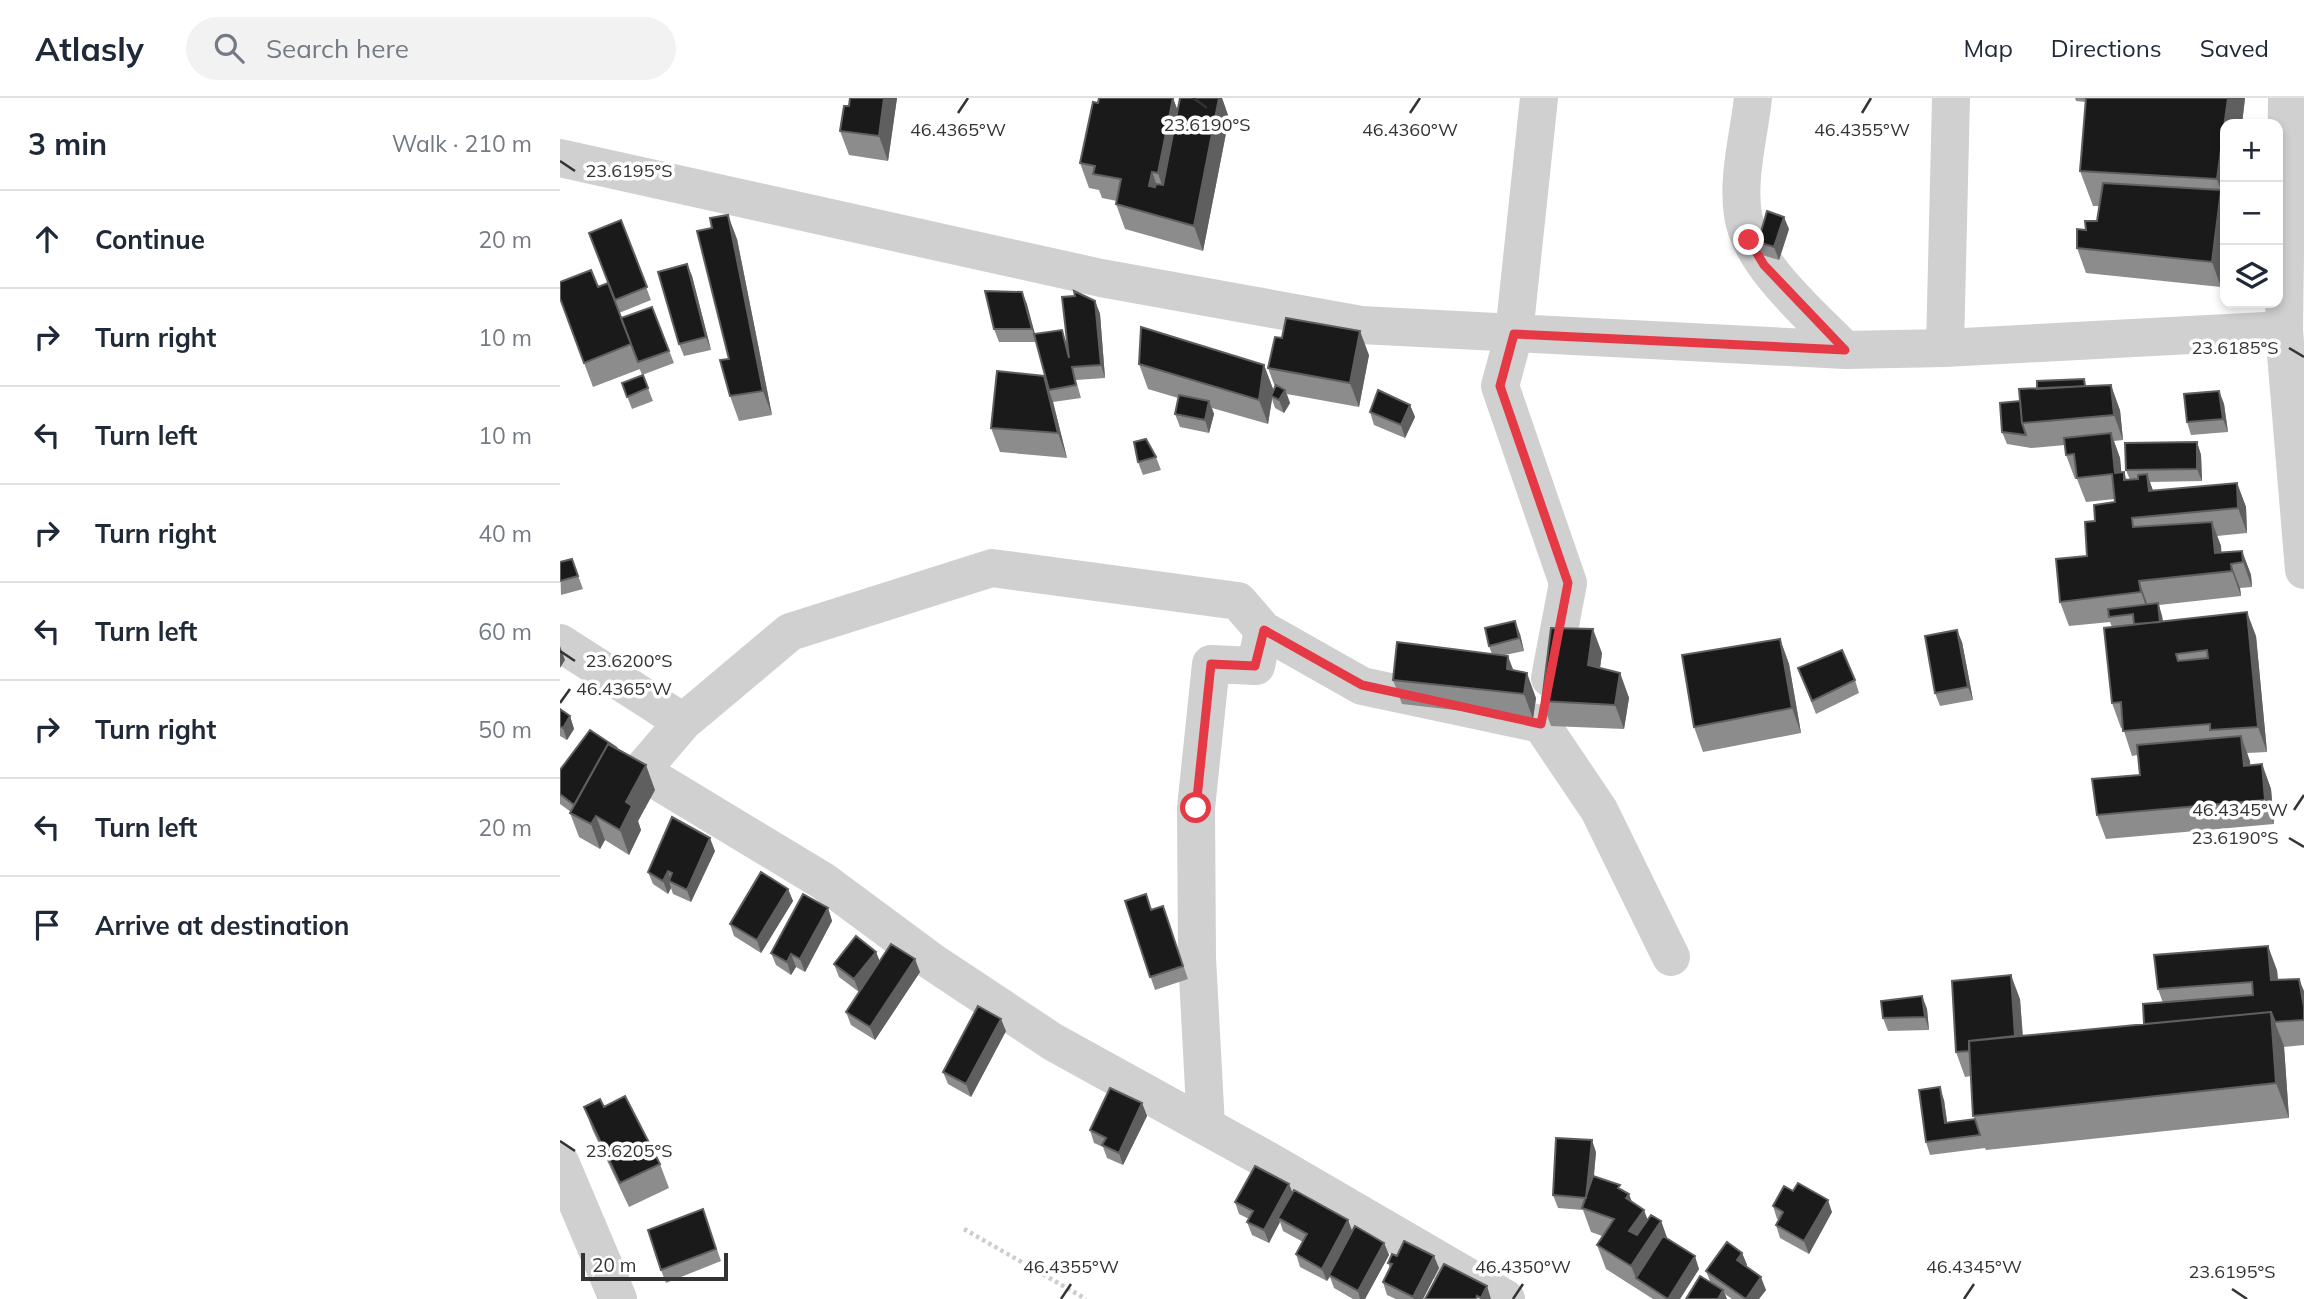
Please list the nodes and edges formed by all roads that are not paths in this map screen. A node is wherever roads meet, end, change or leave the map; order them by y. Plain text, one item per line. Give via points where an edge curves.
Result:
1 (1539, 98) edge
2 (1753, 98) edge
3 (1951, 98) edge
4 (2287, 98) edge
5 (560, 158) edge
6 (2284, 330) junction
7 (1514, 334) junction
8 (1945, 348) junction
9 (1845, 350) junction
10 (2304, 570) edge
11 (1264, 630) junction
12 (560, 643) edge
13 (683, 722) junction
14 (1541, 724) junction
15 (1671, 957) dead end
16 (1206, 1126) junction
17 (560, 1162) edge
18 (618, 1299) edge
19 (1506, 1299) edge

1 - 7 street
2 - 9 street via 1742,186 1749,240 1764,265
3 - 8 street
4 - 6 street
5 - 7 street via 1229,303 1361,325
6 - 8 street
6 - 10 street
7 - 9 street
7 - 14 street via 1500,386 1568,583
8 - 9 street
11 - 13 street via 1238,601 992,568 790,632
11 - 14 street via 1362,685
11 - 16 street via 1255,666 1211,664 1196,808 1197,958
12 - 13 street
13 - 16 street via 641,771 823,881 931,961 1053,1042
14 - 15 street via 1600,810
16 - 19 street
17 - 18 street

